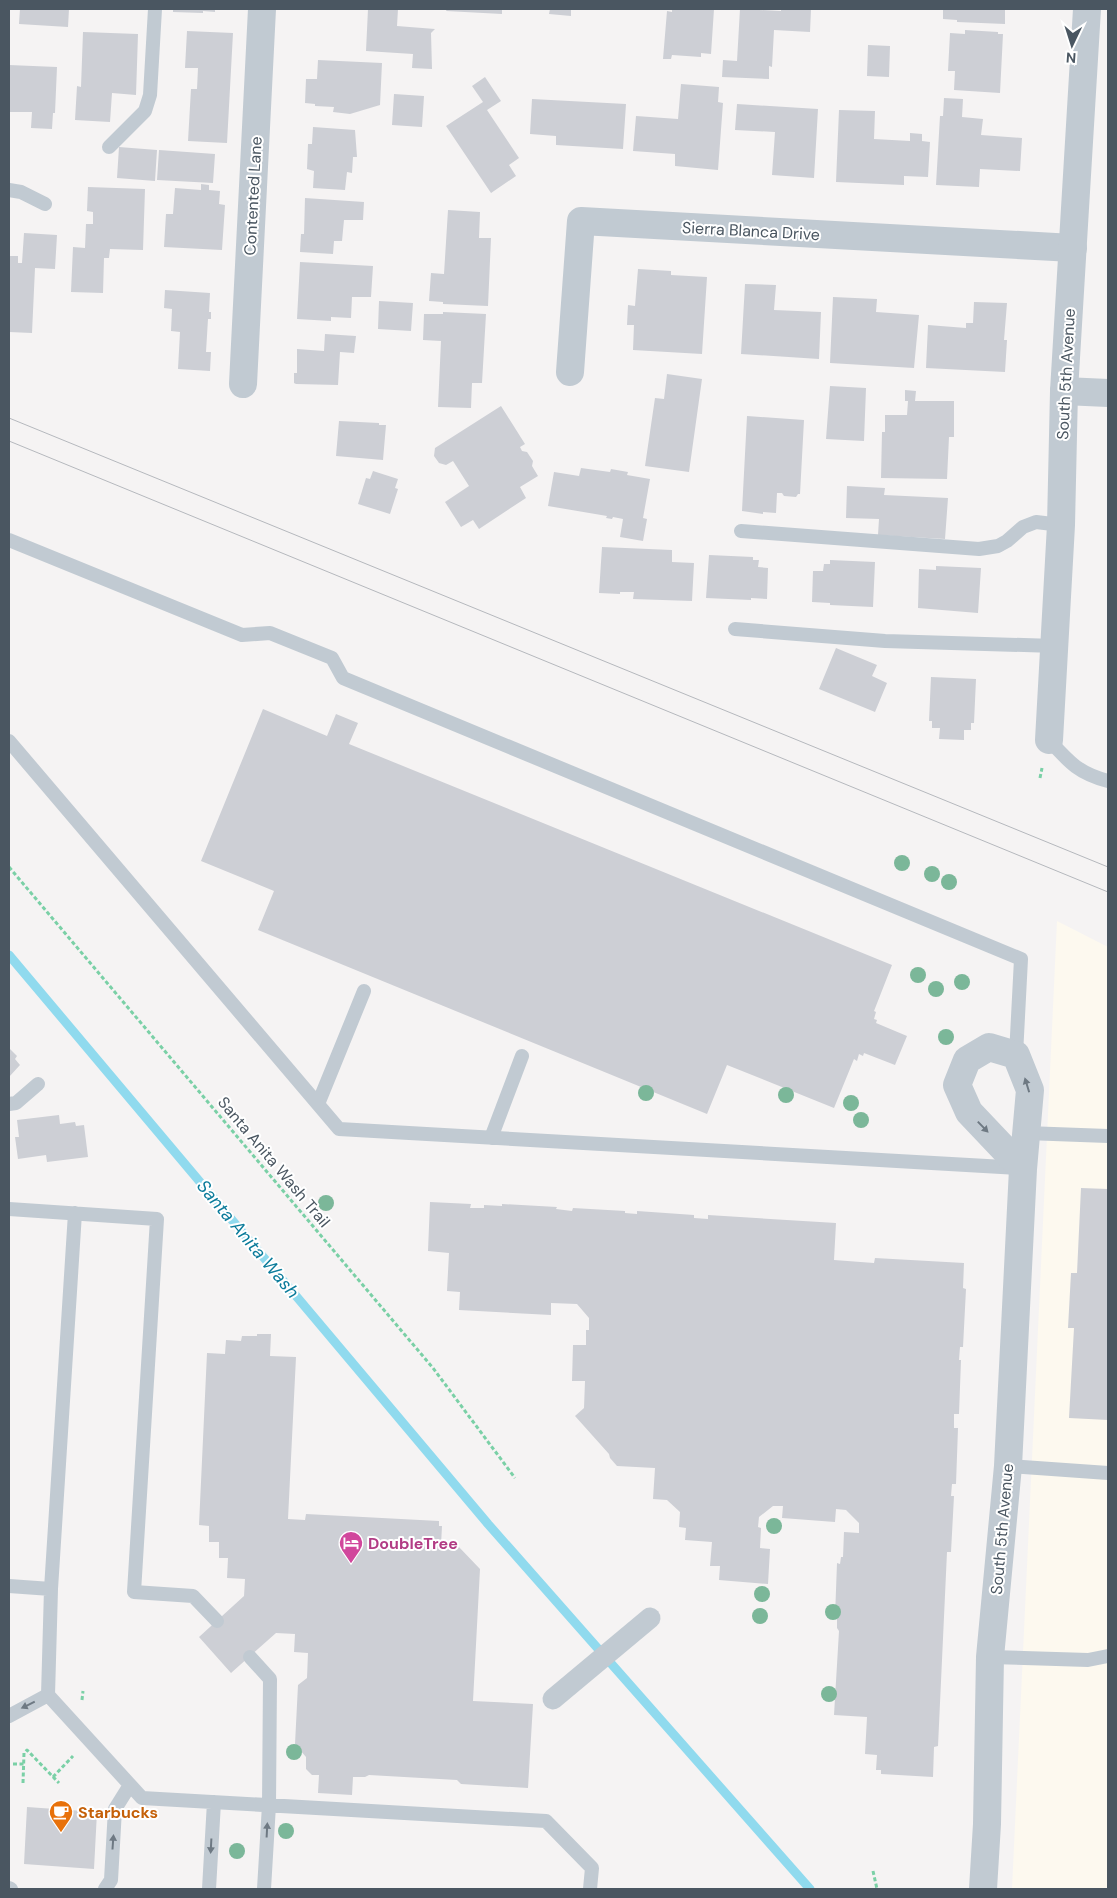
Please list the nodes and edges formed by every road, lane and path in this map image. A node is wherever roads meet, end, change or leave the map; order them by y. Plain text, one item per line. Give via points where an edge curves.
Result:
1 (155, 9) edge
2 (262, 9) edge
3 (1087, 9) edge
4 (109, 147) dead end
5 (9, 190) edge
6 (44, 204) dead end
7 (1073, 248) junction
8 (570, 372) dead end
9 (243, 384) dead end
10 (1064, 391) junction
11 (1108, 394) edge
12 (1060, 525) junction
13 (741, 531) dead end
14 (9, 540) edge
15 (735, 629) dead end
16 (1054, 646) junction
17 (1049, 740) joint
18 (9, 741) edge
19 (1108, 781) edge
20 (9, 867) edge
21 (364, 991) dead end
22 (1016, 1055) junction
23 (522, 1056) dead end
24 (38, 1084) dead end
25 (9, 1104) edge
26 (318, 1104) junction
27 (1026, 1133) junction
28 (1108, 1136) edge
29 (491, 1138) junction
30 (1023, 1169) junction
31 (9, 1209) edge
32 (75, 1213) junction
33 (1008, 1466) junction
34 (1108, 1473) edge
35 (515, 1478) dead end
36 (9, 1586) edge
37 (51, 1589) junction
38 (650, 1618) dead end
39 (217, 1621) dead end
40 (1108, 1656) edge
41 (250, 1657) dead end
42 (990, 1657) junction
43 (48, 1695) junction
44 (553, 1699) dead end
45 (9, 1716) edge
46 (32, 1747) dead end
47 (27, 1750) junction
48 (74, 1756) dead end
49 (13, 1764) dead end
50 (24, 1764) junction
51 (52, 1776) junction
52 (23, 1783) dead end
53 (59, 1784) dead end
54 (130, 1785) junction
55 (214, 1802) junction
56 (269, 1805) junction
57 (873, 1871) dead end
58 (104, 1889) edge
59 (209, 1889) edge
60 (264, 1889) edge
61 (590, 1889) edge
62 (877, 1889) edge
63 (983, 1889) edge

1 - 4 lane via 150,95 145,111
2 - 9 street, Contented Lane
3 - 7 street, South 5th Avenue
5 - 6 lane via 21,192
7 - 8 street, Sierra Blanca Drive via 581,221
7 - 10 street, South 5th Avenue
10 - 11 street
10 - 12 street, South 5th Avenue
12 - 13 lane via 1036,522 998,546 979,549
12 - 16 street, South 5th Avenue
14 - 22 lane via 242,635 270,633 332,658 342,678 1021,959
15 - 16 lane via 884,641
16 - 17 street, South 5th Avenue
17 - 19 lane via 1073,766 1092,777
18 - 26 lane
20 - 35 path, Santa Anita Wash Trail via 433,1368
21 - 26 lane
27 -> 22 street, South 5th Avenue via 1030,1090
22 -> 30 street via 989,1047 967,1060 957,1085 969,1112
23 - 29 lane
24 - 25 lane via 16,1103
26 - 29 lane via 339,1129
27 - 28 lane
27 - 30 street, South 5th Avenue
29 - 30 lane
30 - 33 street, South 5th Avenue
31 - 32 lane
32 - 37 lane
32 - 39 lane via 157,1219 134,1592 193,1596
33 - 34 lane
33 - 42 street, South 5th Avenue
36 - 37 lane
37 - 43 lane
38 - 44 street
40 - 42 lane via 1088,1660
41 - 56 lane via 270,1679
42 - 63 street, South 5th Avenue
43 -> 45 lane
43 - 54 lane
46 - 47 path
47 - 50 path
47 - 51 path
48 - 51 path
49 - 50 path
50 - 52 path
51 - 53 path
54 - 55 lane via 142,1798
58 -> 54 lane via 110,1880 115,1809
55 - 56 lane
55 -> 59 lane
60 -> 56 lane
56 - 61 lane via 546,1820 592,1868
57 - 62 path

